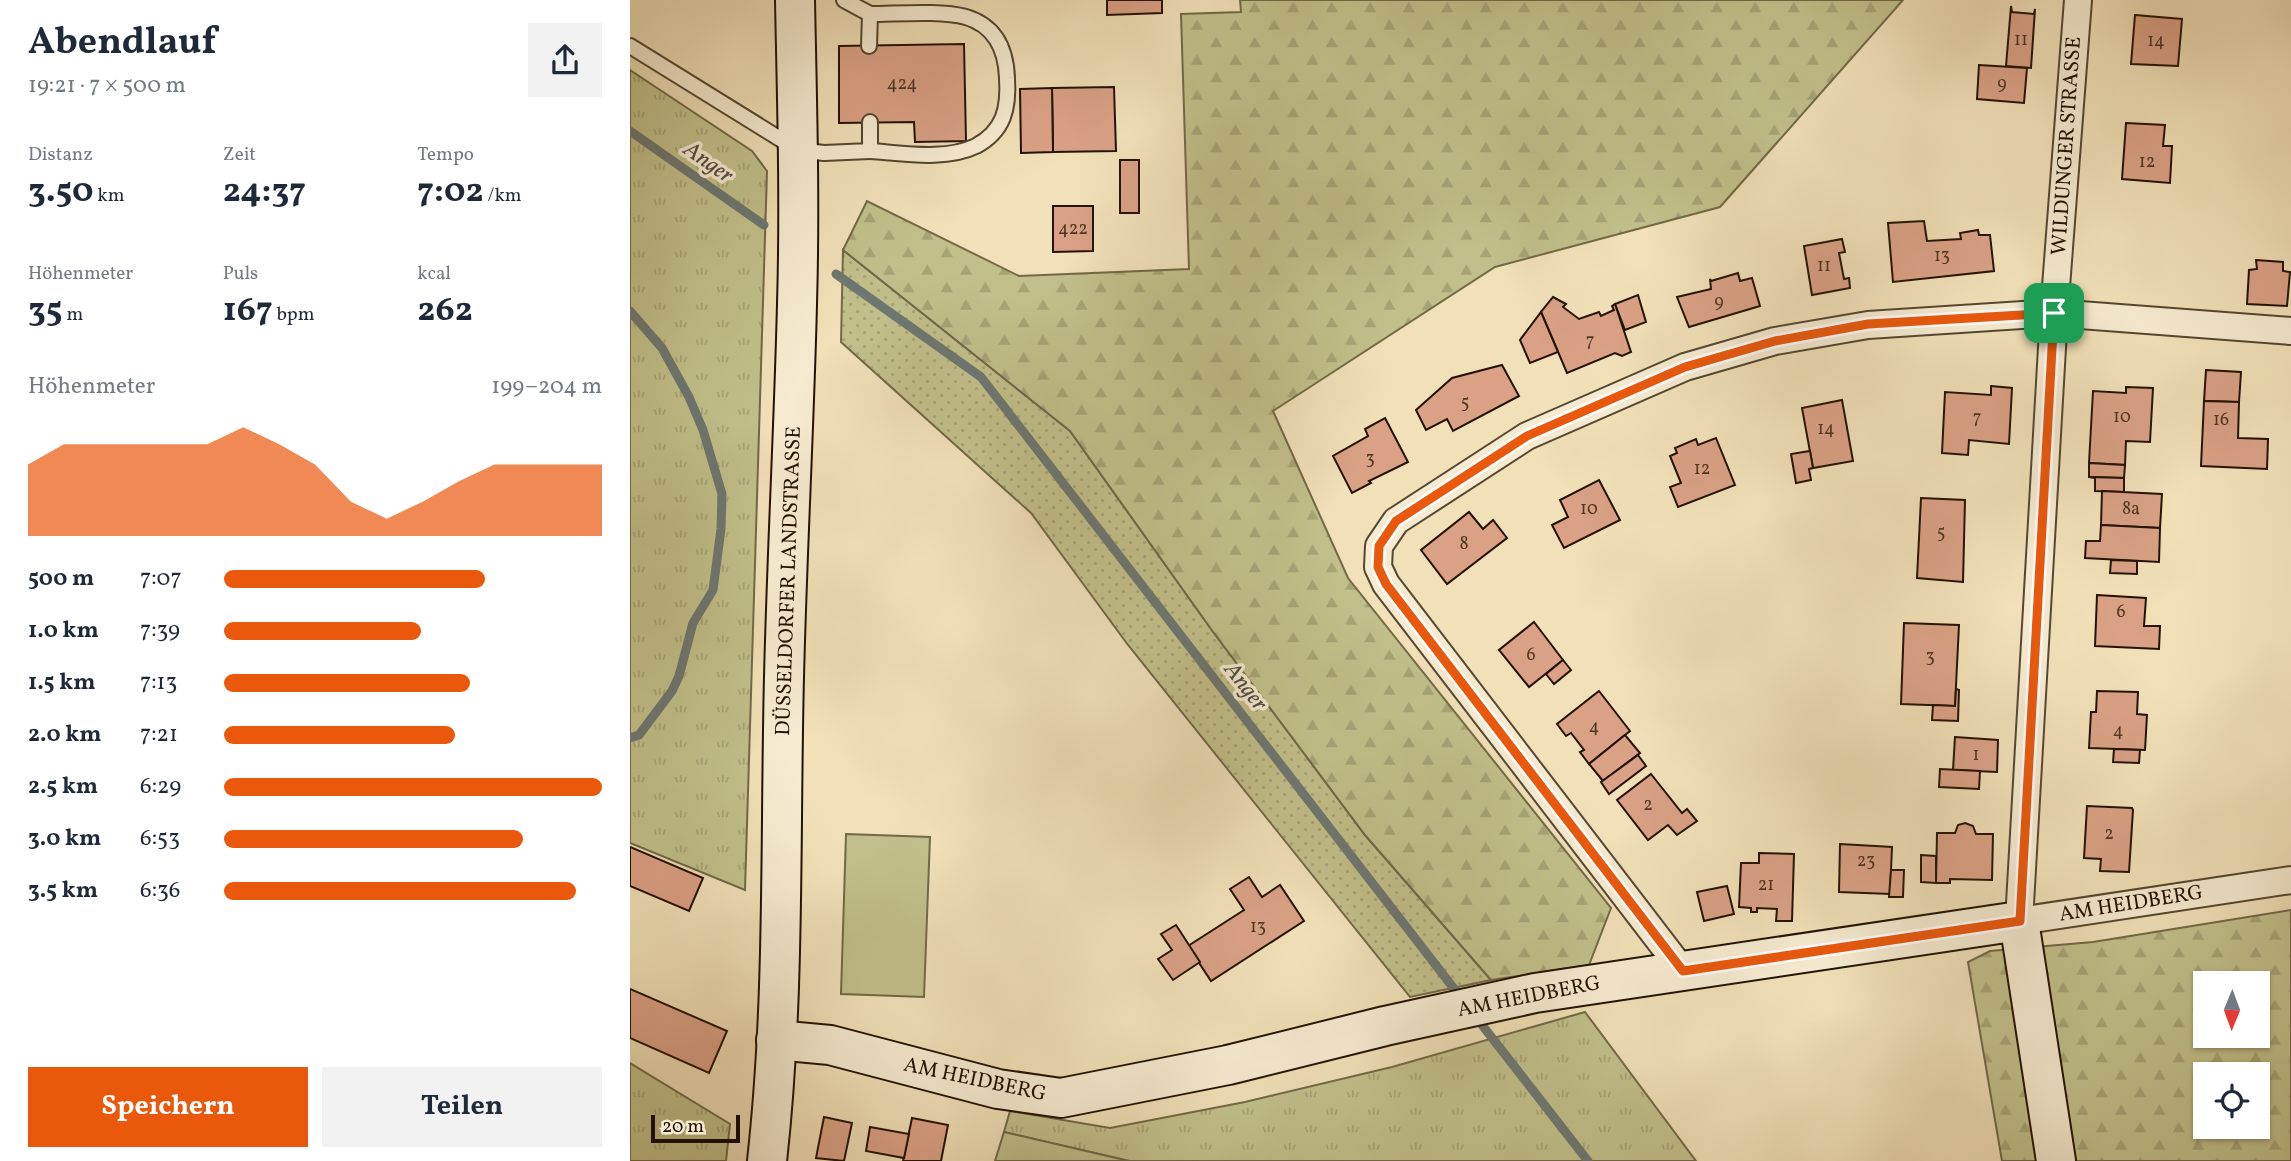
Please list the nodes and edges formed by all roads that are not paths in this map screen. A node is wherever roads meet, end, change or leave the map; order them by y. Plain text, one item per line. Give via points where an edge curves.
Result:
1 (795, 0) edge
2 (844, 0) edge
3 (2078, 0) edge
4 (870, 14) junction
5 (630, 46) edge
6 (869, 46) dead end
7 (870, 122) dead end
8 (798, 150) junction
9 (870, 151) junction
10 (2054, 313) junction
11 (2291, 331) edge
12 (2291, 880) edge
13 (2020, 921) junction
14 (1683, 971) junction
15 (776, 1040) junction
16 (767, 1161) edge
17 (2056, 1161) edge

1 - 8 street, DÜSSELDORFER LANDSTRASSE
2 - 4 lane
3 - 10 street, WILDUNGER STRASSE
4 - 6 lane
4 - 9 lane via 952,15 990,29 1004,51 1008,95 997,129 964,151
5 - 8 lane
7 - 9 lane
8 - 9 lane
8 - 15 street, DÜSSELDORFER LANDSTRASSE
10 - 11 street
10 - 13 street, WILDUNGER STRASSE
10 - 14 street via 1868,324 1775,341 1685,367 1527,436 1396,521 1379,546 1378,567 1386,584
12 - 13 street, AM HEIDBERG
13 - 14 street, AM HEIDBERG
13 - 17 street
14 - 15 street, AM HEIDBERG via 1535,993 1228,1065 1061,1098 998,1089 830,1045
15 - 16 street, DÜSSELDORFER LANDSTRASSE

